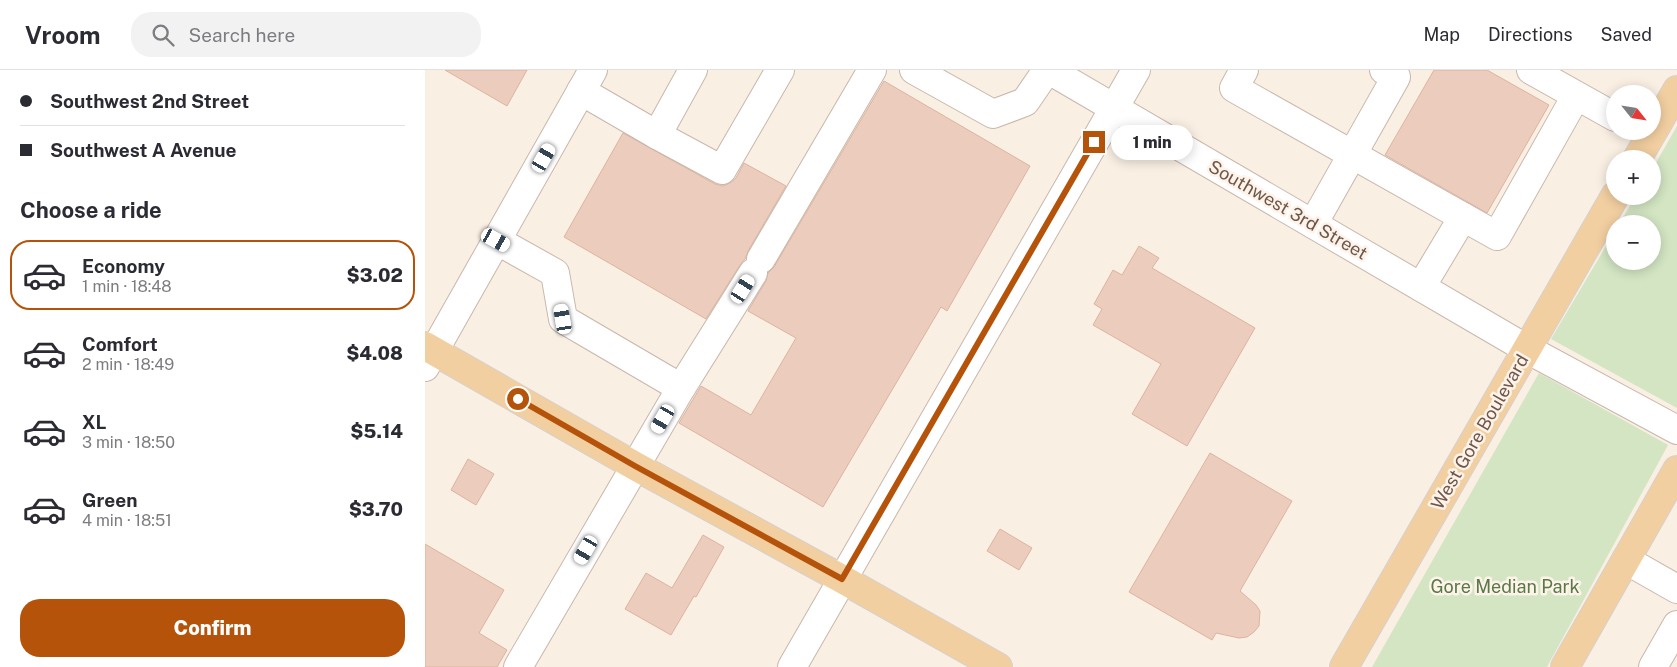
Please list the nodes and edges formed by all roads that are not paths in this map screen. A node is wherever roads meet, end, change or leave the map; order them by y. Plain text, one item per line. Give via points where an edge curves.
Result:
1 (693, 70) edge
2 (779, 70) edge
3 (872, 70) edge
4 (914, 70) edge
5 (1048, 70) edge
6 (1136, 70) edge
7 (1244, 70) edge
8 (1384, 70) edge
9 (1531, 70) edge
10 (587, 81) edge
11 (1677, 90) edge
12 (1576, 96) junction
13 (1114, 108) junction
14 (1606, 112) edge
15 (657, 135) junction
16 (1642, 142) edge
17 (1351, 154) junction
18 (1610, 205) edge
19 (1463, 217) junction
20 (1313, 224) junction
21 (496, 240) junction
22 (1421, 287) junction
23 (1527, 349) junction
24 (428, 355) edge
25 (681, 388) junction
26 (1677, 430) edge
27 (635, 466) junction
28 (1677, 470) edge
29 (1625, 560) junction
30 (842, 579) junction
31 (1677, 589) edge
32 (1677, 625) edge
33 (518, 667) edge
34 (792, 667) edge
35 (998, 667) edge
36 (1344, 667) edge
37 (1565, 667) edge
38 (1653, 667) edge

1 - 15 street
2 - 15 street via 722,170
3 - 25 street
4 - 5 street via 993,114 1025,102
5 - 13 street, Southwest 3rd Street
6 - 13 street
7 - 17 street via 1234,88
8 - 17 street via 1396,77
9 - 12 street
10 - 15 street
10 - 21 street
11 - 16 main road
12 - 14 street
12 - 19 street via 1497,236
13 - 20 street, Southwest 3rd Street
13 - 30 street
17 - 19 street
17 - 20 street
18 - 23 main road, West Gore Boulevard
19 - 22 street
20 - 22 street, Southwest 3rd Street
21 - 24 street
21 - 25 street via 555,273 563,319
22 - 23 street, Southwest 3rd Street
23 - 26 street, Southwest 3rd Street
23 - 36 main road, West Gore Boulevard
24 - 27 main road
25 - 27 street
27 - 30 main road
27 - 33 street
28 - 29 main road
29 - 31 street
29 - 37 main road
30 - 34 street
30 - 35 main road
32 - 38 street

